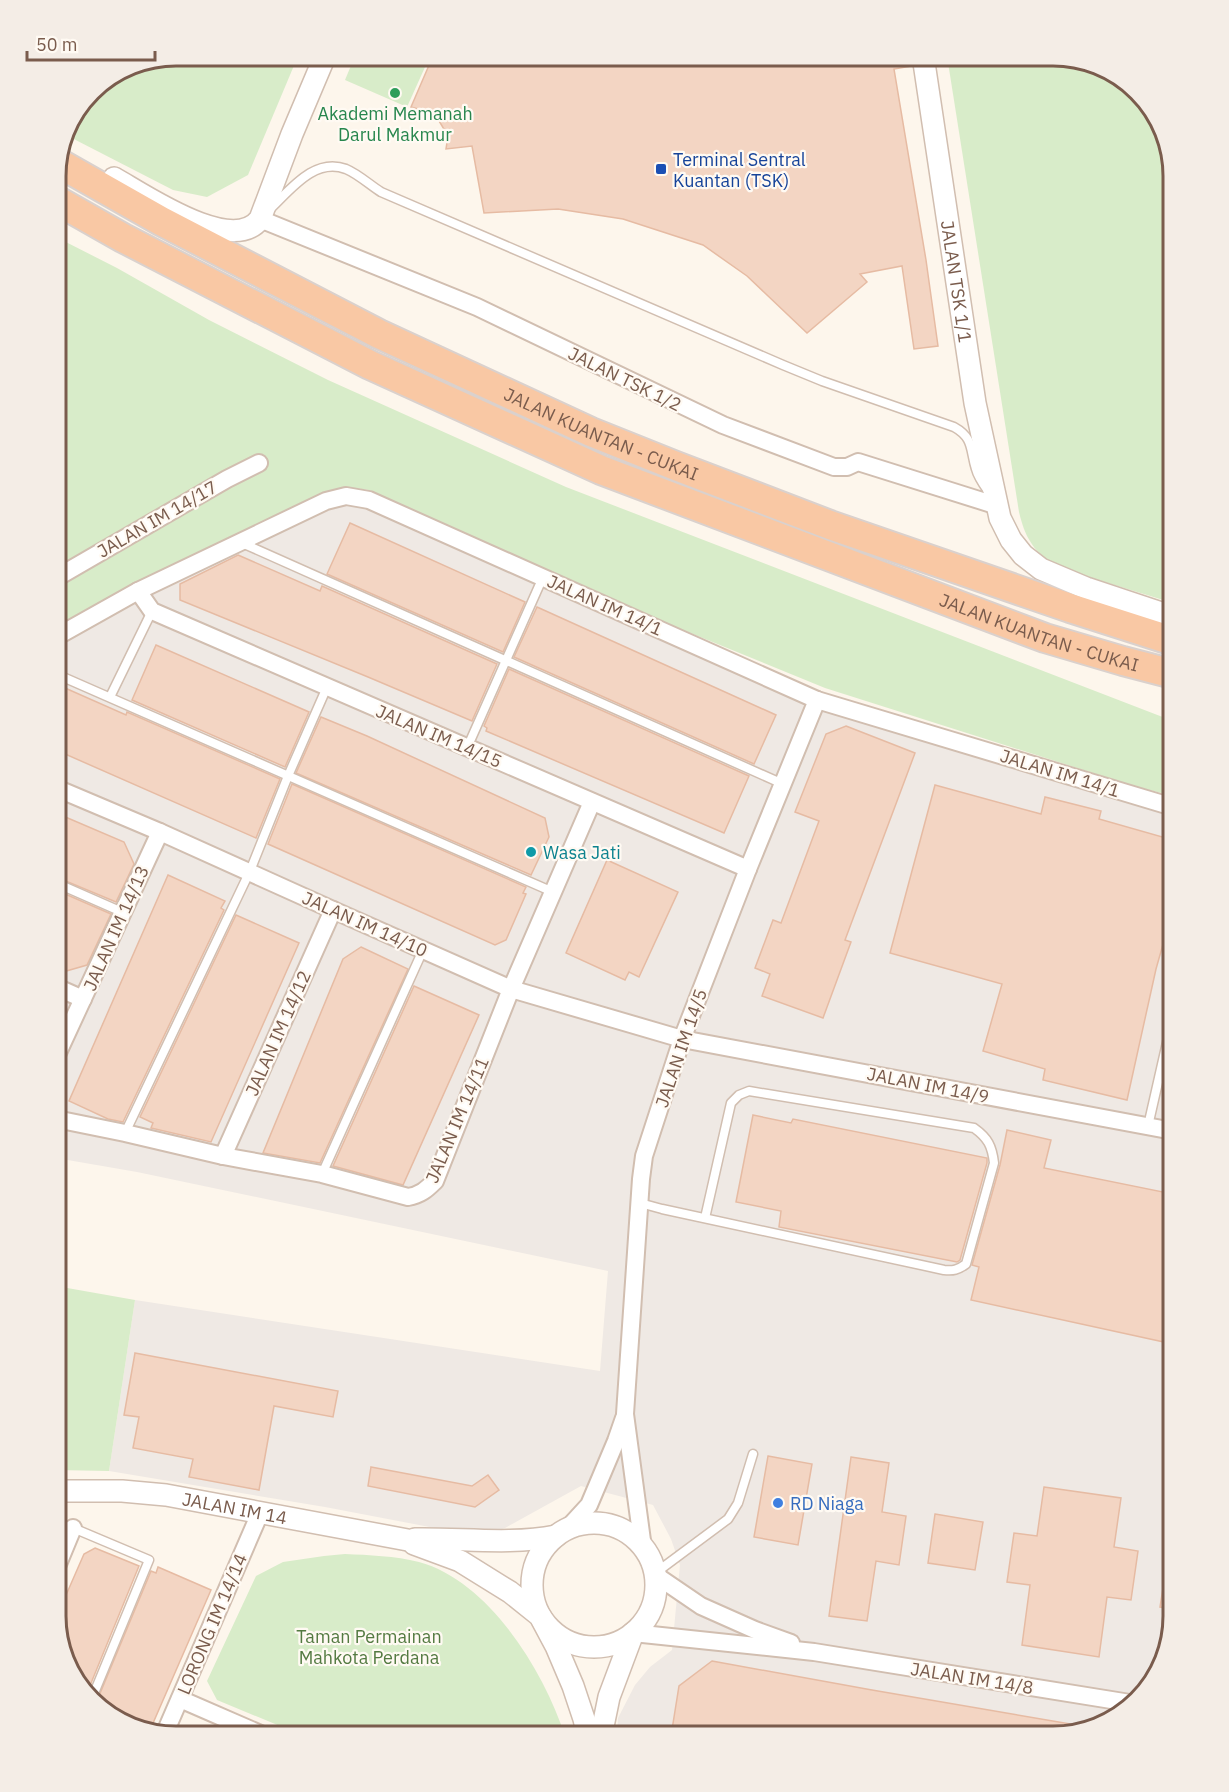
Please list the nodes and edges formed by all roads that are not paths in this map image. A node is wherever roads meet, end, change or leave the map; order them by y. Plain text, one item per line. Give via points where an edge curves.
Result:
1 (321, 66) edge
2 (924, 66) edge
3 (68, 155) edge
4 (66, 167) edge
5 (66, 206) edge
6 (260, 219) junction
7 (259, 463) dead end
8 (998, 506) junction
9 (240, 542) junction
10 (66, 572) edge
11 (543, 577) junction
12 (138, 591) junction
13 (152, 611) junction
14 (1163, 614) edge
15 (66, 631) edge
16 (1163, 638) edge
17 (506, 660) junction
18 (1163, 671) edge
19 (66, 678) edge
20 (327, 687) junction
21 (110, 697) junction
22 (818, 700) junction
23 (466, 748) junction
24 (288, 776) junction
25 (784, 784) junction
26 (66, 792) edge
27 (592, 802) junction
28 (1163, 804) edge
29 (160, 832) junction
30 (748, 869) junction
31 (250, 871) junction
32 (66, 887) edge
33 (553, 892) junction
34 (333, 910) junction
35 (122, 912) junction
36 (423, 950) junction
37 (511, 989) junction
38 (66, 991) edge
39 (84, 999) junction
40 (66, 1036) edge
41 (682, 1039) junction
42 (1163, 1060) edge
43 (66, 1121) edge
44 (1148, 1126) junction
45 (1163, 1129) edge
46 (124, 1133) junction
47 (223, 1156) junction
48 (322, 1174) junction
49 (640, 1203) junction
50 (705, 1218) junction
51 (625, 1414) junction
52 (753, 1454) dead end
53 (66, 1491) edge
54 (261, 1513) junction
55 (73, 1528) junction
56 (66, 1529) edge
57 (562, 1532) junction
58 (413, 1541) junction
59 (66, 1545) edge
60 (643, 1548) junction
61 (654, 1574) junction
62 (540, 1616) junction
63 (633, 1633) junction
64 (814, 1652) junction
65 (95, 1691) edge
66 (180, 1699) junction
67 (1122, 1702) edge
68 (168, 1726) edge
69 (242, 1726) edge
70 (586, 1726) edge
71 (603, 1726) edge

1 - 6 street
2 - 8 street, JALAN TSK 1/1 via 975,403
3 - 6 street via 195,222 238,230
4 - 16 highway, JALAN KUANTAN - CUKAI via 379,334 591,432 830,525
5 - 18 highway, JALAN KUANTAN - CUKAI via 369,365 601,470 1045,638
6 - 8 street, JALAN TSK 1/2 via 477,307 723,425 834,467 858,462
6 - 8 lane via 314,170 330,165 346,169 392,197 783,365 954,427 972,445 981,481
7 - 10 street, JALAN IM 14/17
8 - 14 street, JALAN TSK 1/1 via 1011,540 1041,569
9 - 11 street, JALAN IM 14/1 via 326,501 346,496 369,500
9 - 12 street, JALAN IM 14/1
9 - 17 lane
11 - 17 lane
11 - 22 street, JALAN IM 14/1
12 - 13 street
12 - 15 street, JALAN IM 14/1
13 - 20 street, JALAN IM 14/15
13 - 21 lane
17 - 23 lane
17 - 25 lane
19 - 21 lane
20 - 23 street, JALAN IM 14/15
20 - 24 lane
21 - 24 lane
22 - 25 street, JALAN IM 14/5
22 - 28 street, JALAN IM 14/1
23 - 27 street, JALAN IM 14/15
24 - 31 lane
24 - 33 lane
25 - 30 street, JALAN IM 14/5
26 - 29 street, JALAN IM 14/10
27 - 30 street, JALAN IM 14/15
27 - 33 street, JALAN IM 14/11
29 - 31 street, JALAN IM 14/10
29 - 35 street, JALAN IM 14/13
30 - 41 street, JALAN IM 14/5
31 - 34 street, JALAN IM 14/10
31 - 46 lane
32 - 35 lane
33 - 37 street, JALAN IM 14/11
34 - 36 street, JALAN IM 14/10
34 - 47 street, JALAN IM 14/12
35 - 39 street, JALAN IM 14/13
36 - 37 street, JALAN IM 14/10
36 - 48 lane
37 - 41 street, JALAN IM 14/10
37 - 48 street, JALAN IM 14/11 via 435,1181 427,1190 408,1197
38 - 39 street
39 - 40 street, JALAN IM 14/13
41 - 44 street, JALAN IM 14/9
41 - 49 street, JALAN IM 14/5 via 644,1156
42 - 44 lane
43 - 46 street
44 - 45 street, JALAN IM 14/9
46 - 47 street
47 - 48 street, JALAN IM 14/11
49 - 50 lane
49 - 51 street, JALAN IM 14/5
50 - 50 lane via 953,1271 966,1264 994,1163 992,1148 974,1128 749,1091 731,1103
51 - 57 street via 589,1505
51 - 60 street
52 - 61 lane via 738,1503 728,1519
53 - 54 street, JALAN IM 14 via 145,1492
54 - 58 street, JALAN IM 14
54 - 66 street, LORONG IM 14/14
55 - 56 lane
55 - 59 street
55 - 65 lane via 148,1560
57 - 58 street via 518,1541
57 - 60 street via 594,1523 621,1530
57 - 62 street via 547,1544 533,1573 532,1592
58 - 62 street via 460,1561
60 - 61 street
61 - 63 street via 653,1603
61 - 64 street, JALAN IM 14/8 via 701,1606
62 - 63 street via 560,1637 590,1647 613,1644
62 - 70 street via 573,1686
63 - 64 street, JALAN IM 14/8
63 - 71 street via 609,1697
64 - 67 street, JALAN IM 14/8
66 - 68 street, LORONG IM 14/14
66 - 69 street

